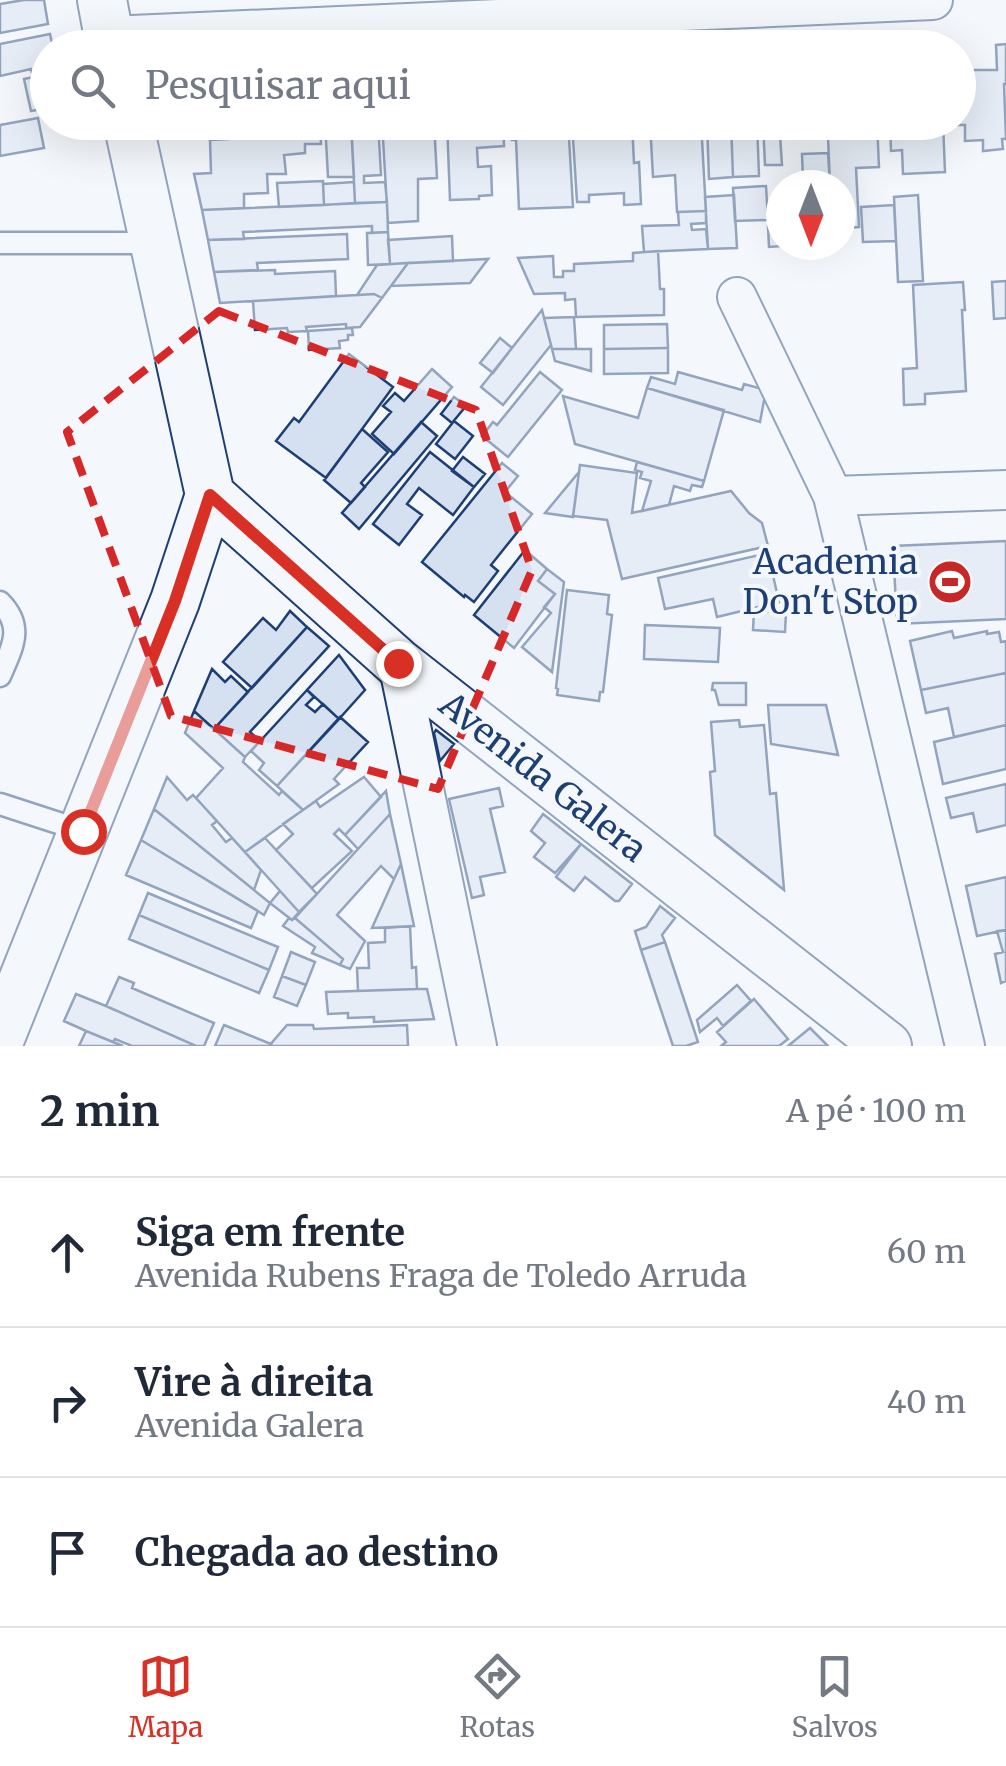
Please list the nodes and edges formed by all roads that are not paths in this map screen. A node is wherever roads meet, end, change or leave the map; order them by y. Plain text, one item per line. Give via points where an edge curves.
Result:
1 (933, 0) edge
2 (107, 28) edge
3 (132, 140) edge
4 (0, 243) edge
5 (155, 243) junction
6 (737, 297) dead end
7 (1006, 490) edge
8 (210, 495) junction
9 (833, 496) junction
10 (0, 602) edge
11 (398, 663) junction
12 (0, 676) edge
13 (0, 804) edge
14 (83, 831) junction
15 (2, 1025) edge
16 (477, 1046) edge
17 (886, 1046) edge
18 (964, 1046) edge

1 - 2 street
3 - 5 street
4 - 5 lane
5 - 8 street
6 - 9 street
7 - 9 street
8 - 11 street, Avenida Galera
8 - 14 street
9 - 18 street
10 - 12 lane via 15,634
11 - 16 street
11 - 17 street, Avenida Galera
13 - 14 lane
14 - 15 street

